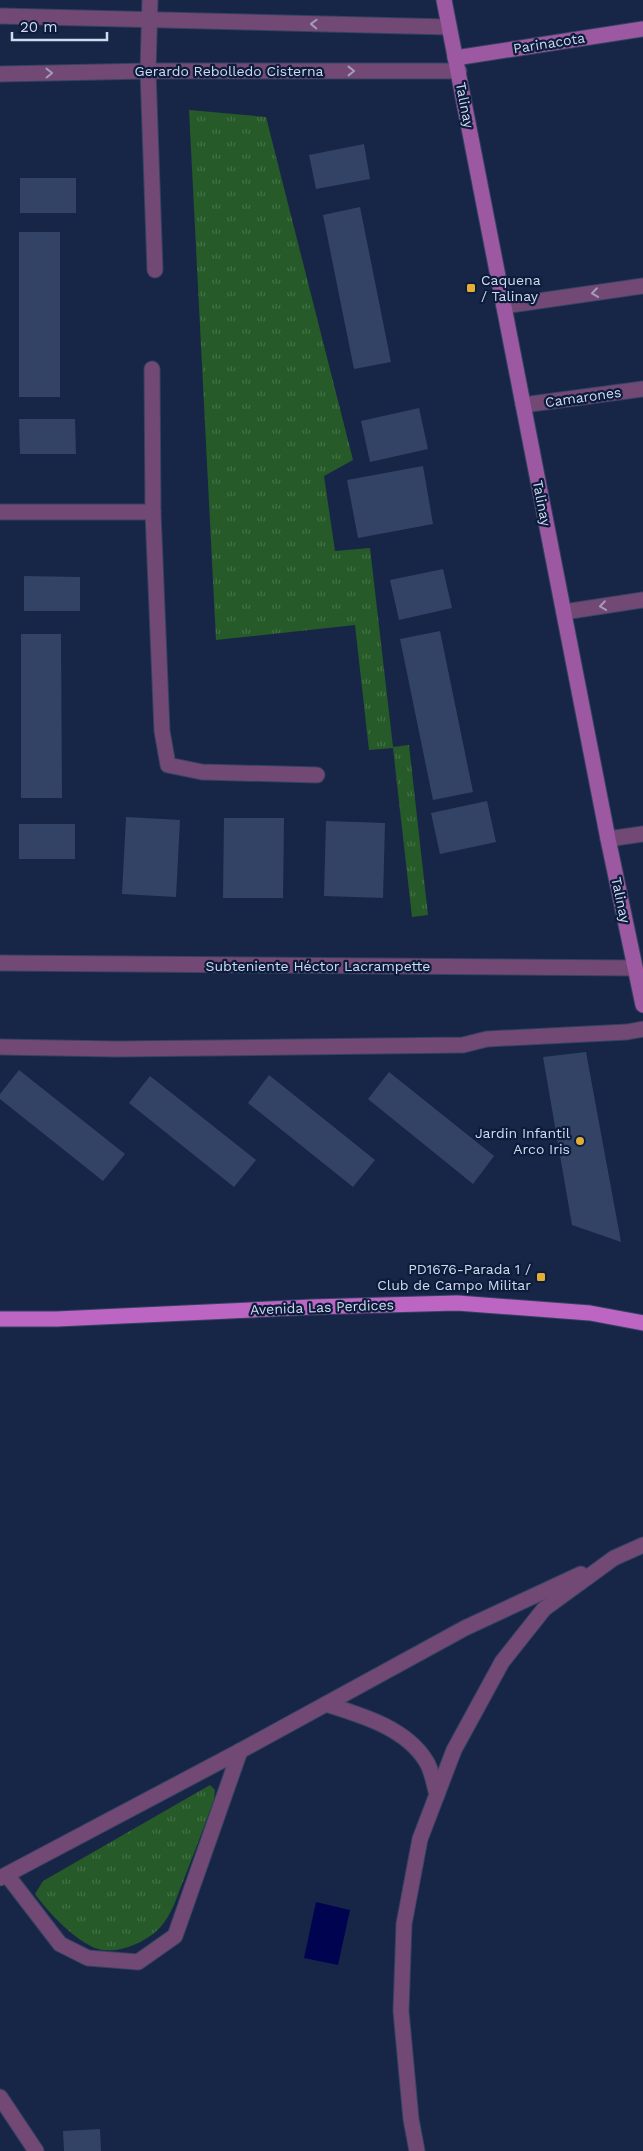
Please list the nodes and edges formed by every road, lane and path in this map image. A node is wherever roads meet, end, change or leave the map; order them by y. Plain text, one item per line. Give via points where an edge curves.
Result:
1 (150, 0) edge
2 (444, 0) edge
3 (0, 16) edge
4 (149, 19) junction
5 (449, 27) junction
6 (643, 28) edge
7 (457, 65) junction
8 (148, 71) junction
9 (0, 74) edge
10 (155, 270) dead end
11 (643, 286) edge
12 (504, 306) junction
13 (152, 369) dead end
14 (643, 389) edge
15 (523, 405) junction
16 (0, 512) edge
17 (153, 512) junction
18 (643, 600) edge
19 (564, 612) junction
20 (317, 775) dead end
21 (643, 834) edge
22 (608, 839) junction
23 (0, 963) edge
24 (635, 968) junction
25 (643, 1005) edge
26 (643, 1029) edge
27 (0, 1047) edge
28 (0, 1319) edge
29 (643, 1323) edge
30 (643, 1545) edge
31 (614, 1558) junction
32 (326, 1704) junction
33 (240, 1751) junction
34 (437, 1795) junction
35 (4, 1876) edge
36 (0, 2098) edge
37 (36, 2151) edge
38 (417, 2151) edge

1 - 4 street
2 - 5 street, Talinay
3 - 4 street
5 -> 4 street
4 - 8 street
5 - 7 street, Talinay
6 - 7 street, Parinacota
8 -> 7 street, Gerardo Rebolledo Cisterna
7 - 12 street, Talinay
9 -> 8 street, Gerardo Rebolledo Cisterna
8 - 10 street
11 -> 12 street
12 - 15 street, Talinay
13 - 17 street
14 - 15 street, Camarones
15 - 19 street, Talinay
16 - 17 street
17 - 20 street via 162,732 168,765 202,772
18 -> 19 street
19 - 22 street, Talinay
21 - 22 street
22 - 24 street, Talinay
23 - 24 street, Subteniente Héctor Lacrampette
24 - 25 street, Talinay
26 - 27 street via 487,1039 463,1045
28 - 29 main road, Avenida Las Perdices via 457,1303 590,1313
30 - 31 street
31 - 32 street via 465,1628
31 - 34 street via 544,1609 502,1662 454,1750
32 - 33 street
32 - 34 street via 367,1717 406,1738 427,1762
33 - 35 street
33 - 35 street via 174,1936 138,1962 88,1958 60,1944
34 - 38 street via 420,1839 404,1924 401,2011
36 - 37 street

